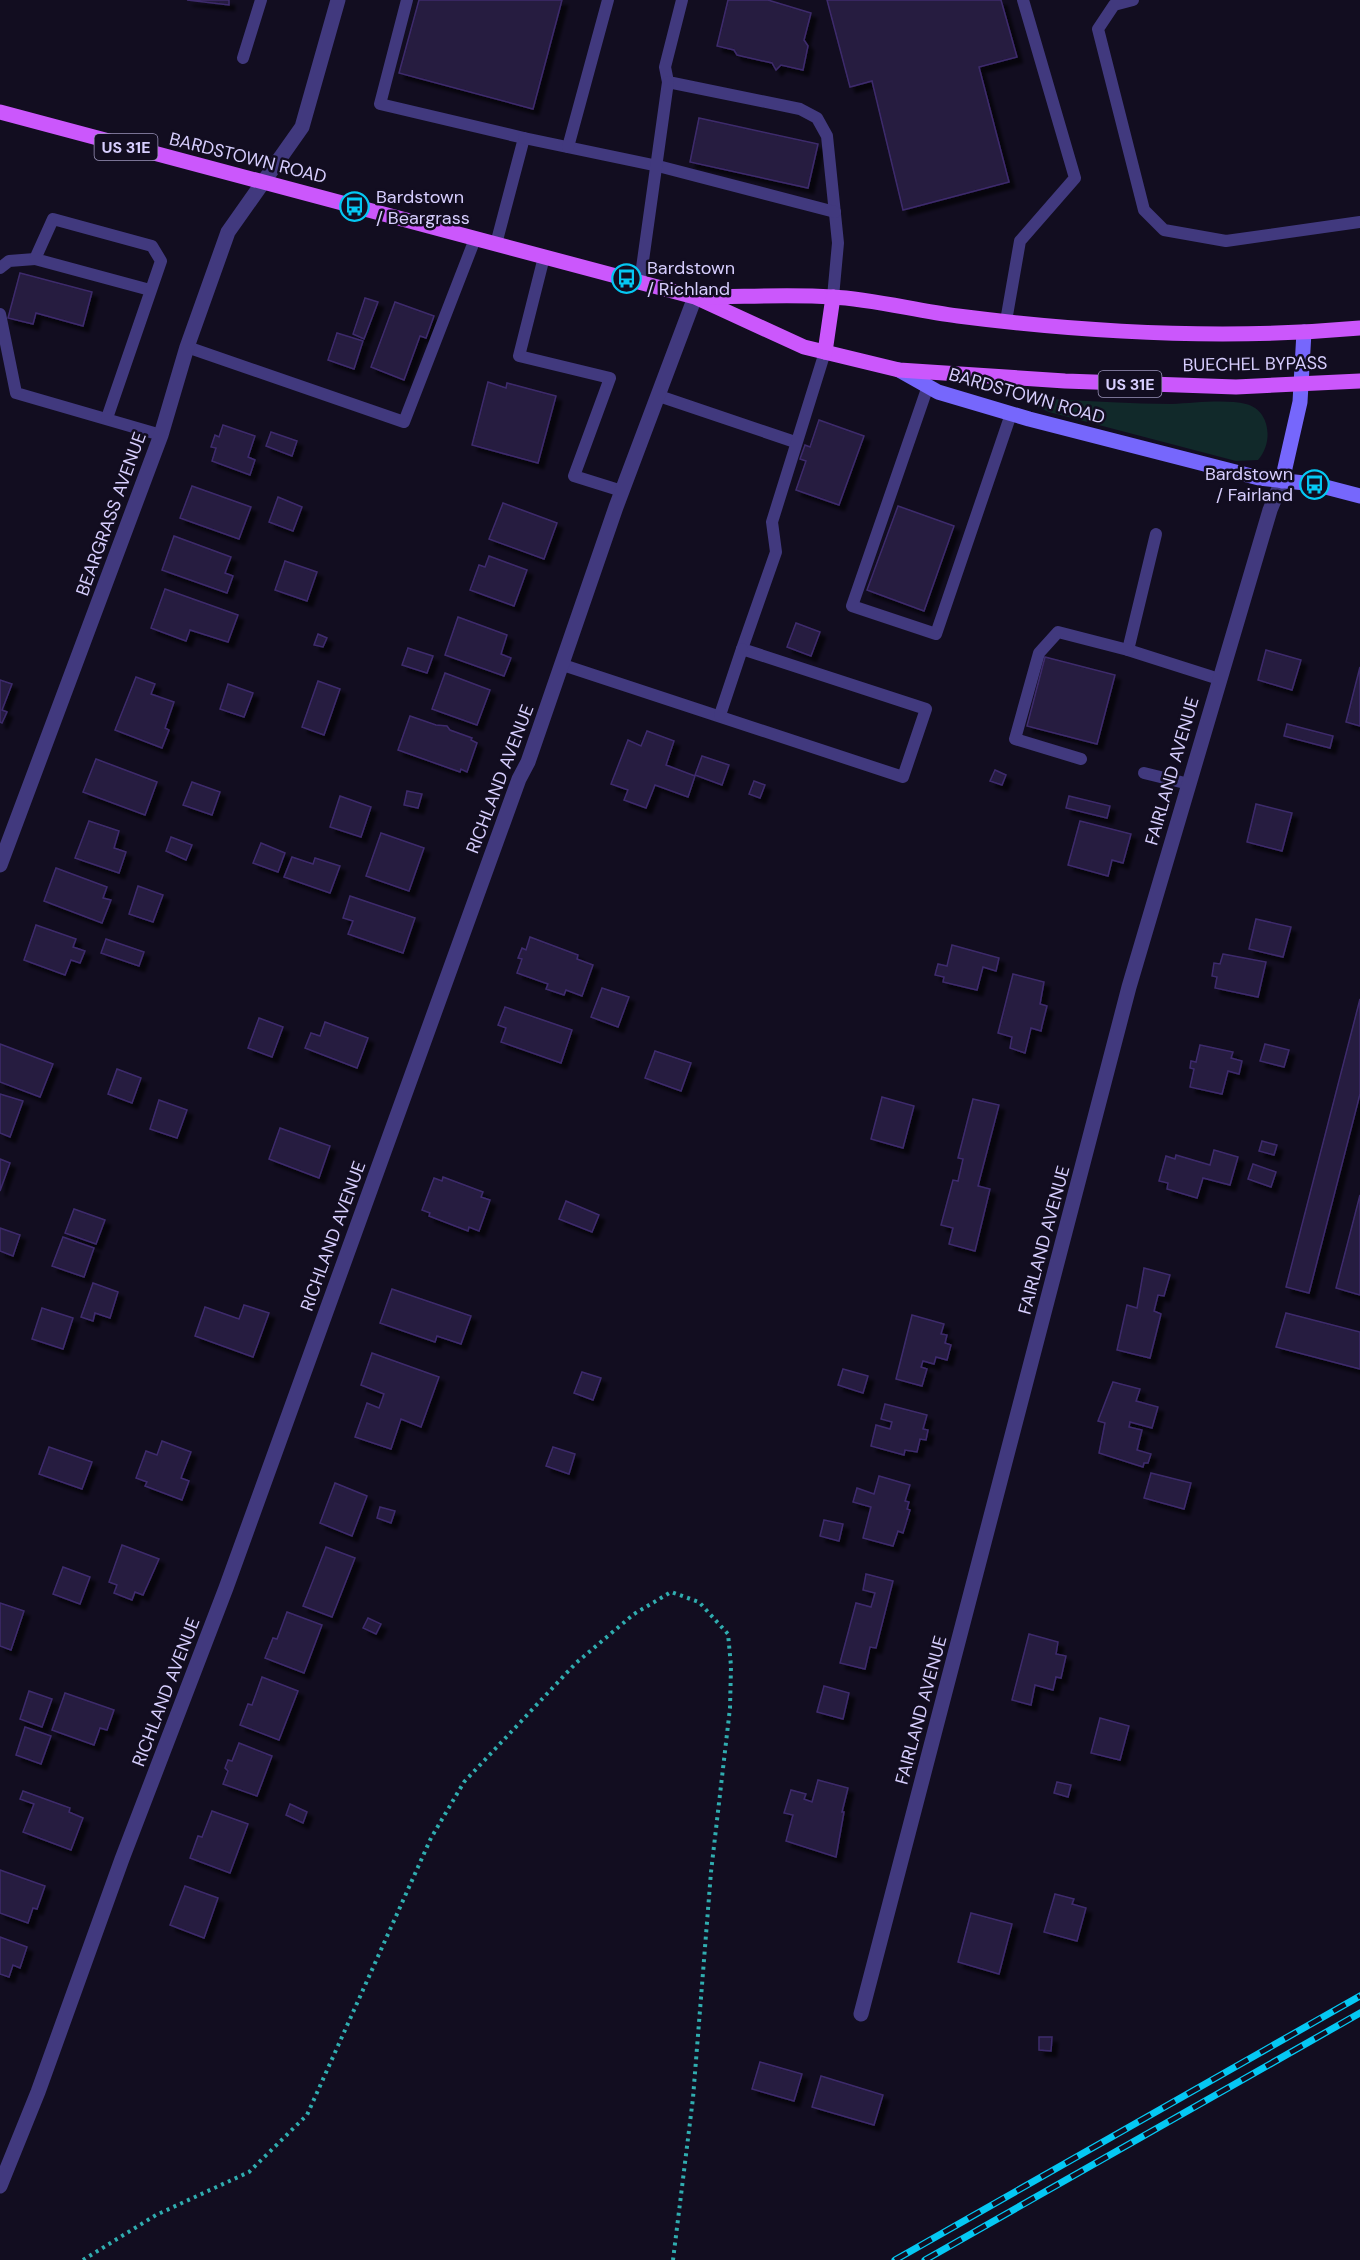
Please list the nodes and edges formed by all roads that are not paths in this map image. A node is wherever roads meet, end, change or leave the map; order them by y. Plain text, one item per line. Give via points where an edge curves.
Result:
1 (261, 0) edge
2 (338, 0) edge
3 (407, 0) edge
4 (608, 0) edge
5 (682, 0) edge
6 (1023, 0) edge
7 (1133, 0) edge
8 (243, 58) dead end
9 (668, 82) junction
10 (0, 112) edge
11 (524, 138) junction
12 (568, 147) junction
13 (658, 166) junction
14 (263, 180) junction
15 (835, 212) junction
16 (1360, 222) edge
17 (475, 238) junction
18 (496, 244) junction
19 (544, 257) junction
20 (35, 259) junction
21 (0, 268) edge
22 (640, 282) junction
23 (150, 290) junction
24 (695, 297) junction
25 (833, 297) junction
26 (0, 314) edge
27 (1006, 321) junction
28 (1360, 328) edge
29 (1304, 332) junction
30 (187, 347) junction
31 (825, 352) junction
32 (899, 370) junction
33 (1360, 381) edge
34 (1301, 383) junction
35 (928, 386) junction
36 (659, 396) junction
37 (1011, 414) junction
38 (107, 418) junction
39 (161, 435) junction
40 (795, 442) junction
41 (1282, 481) junction
42 (622, 491) junction
43 (1360, 496) edge
44 (1156, 534) dead end
45 (742, 649) junction
46 (1128, 650) junction
47 (563, 665) junction
48 (1219, 679) junction
49 (720, 715) junction
50 (1081, 759) dead end
51 (1144, 773) dead end
52 (1188, 784) junction
53 (0, 864) edge
54 (861, 2014) dead end
55 (0, 2186) edge

1 - 8 lane
2 - 14 street, BEARGRASS AVENUE via 302,127
3 - 11 lane via 380,104
4 - 12 lane
5 - 9 lane via 665,67
6 - 27 lane via 1075,178 1020,240
7 - 16 lane via 1114,5 1098,29 1144,210 1164,230 1226,241
9 - 13 lane
9 - 15 lane via 800,109 817,118 827,136
10 - 14 main road, BARDSTOWN ROAD / US 31E via 208,169
11 - 12 lane
11 - 18 lane
12 - 13 lane
13 - 15 lane
13 - 22 lane
14 - 17 main road, BARDSTOWN ROAD / US 31E
14 - 30 street, BEARGRASS AVENUE via 228,232
15 - 25 lane via 838,243
17 - 18 main road, BARDSTOWN ROAD / US 31E
17 - 30 lane via 404,422
18 - 19 main road, BARDSTOWN ROAD / US 31E
19 - 22 main road, BARDSTOWN ROAD / US 31E
19 - 42 lane via 519,356 610,378 574,476
20 - 21 lane via 9,261
20 - 23 lane
20 - 23 lane via 53,219 152,246 160,261
22 - 24 main road, BARDSTOWN ROAD / US 31E
23 - 38 lane
24 - 25 main road, BARDSTOWN ROAD / US 31E
24 - 31 main road, BARDSTOWN ROAD / US 31E
24 - 36 street, RICHLAND AVENUE
25 - 27 main road, BARDSTOWN ROAD / US 31E
25 - 31 main road
26 - 38 lane via 16,393
27 - 29 main road, BARDSTOWN ROAD / US 31E via 1187,334
28 - 29 main road, BUECHEL BYPASS / US 31E
29 - 34 main road
30 - 39 street, BEARGRASS AVENUE
31 - 32 main road, BARDSTOWN ROAD / US 31E
31 - 40 lane
32 - 34 main road, BUECHEL BYPASS / US 31E via 1149,385 1236,387
32 - 35 main road, BARDSTOWN ROAD
33 - 34 main road, BUECHEL BYPASS / US 31E
34 - 41 main road
35 - 37 main road, BARDSTOWN ROAD
35 - 37 lane via 852,606 863,610 936,634
36 - 40 lane
36 - 42 street, RICHLAND AVENUE
37 - 41 main road, BARDSTOWN ROAD
38 - 39 lane
39 - 53 street, BEARGRASS AVENUE
40 - 45 lane via 772,522 776,552
41 - 43 main road, BARDSTOWN ROAD via 1314,484
41 - 48 street, FAIRLAND AVENUE
42 - 47 street, RICHLAND AVENUE
44 - 46 lane
45 - 49 lane
45 - 49 lane via 926,709 903,777
46 - 48 lane
46 - 50 lane via 1058,632 1039,653 1015,739
47 - 49 lane
47 - 55 street, RICHLAND AVENUE via 226,1588
48 - 52 street, FAIRLAND AVENUE
51 - 52 lane
52 - 54 street, FAIRLAND AVENUE via 1129,987

